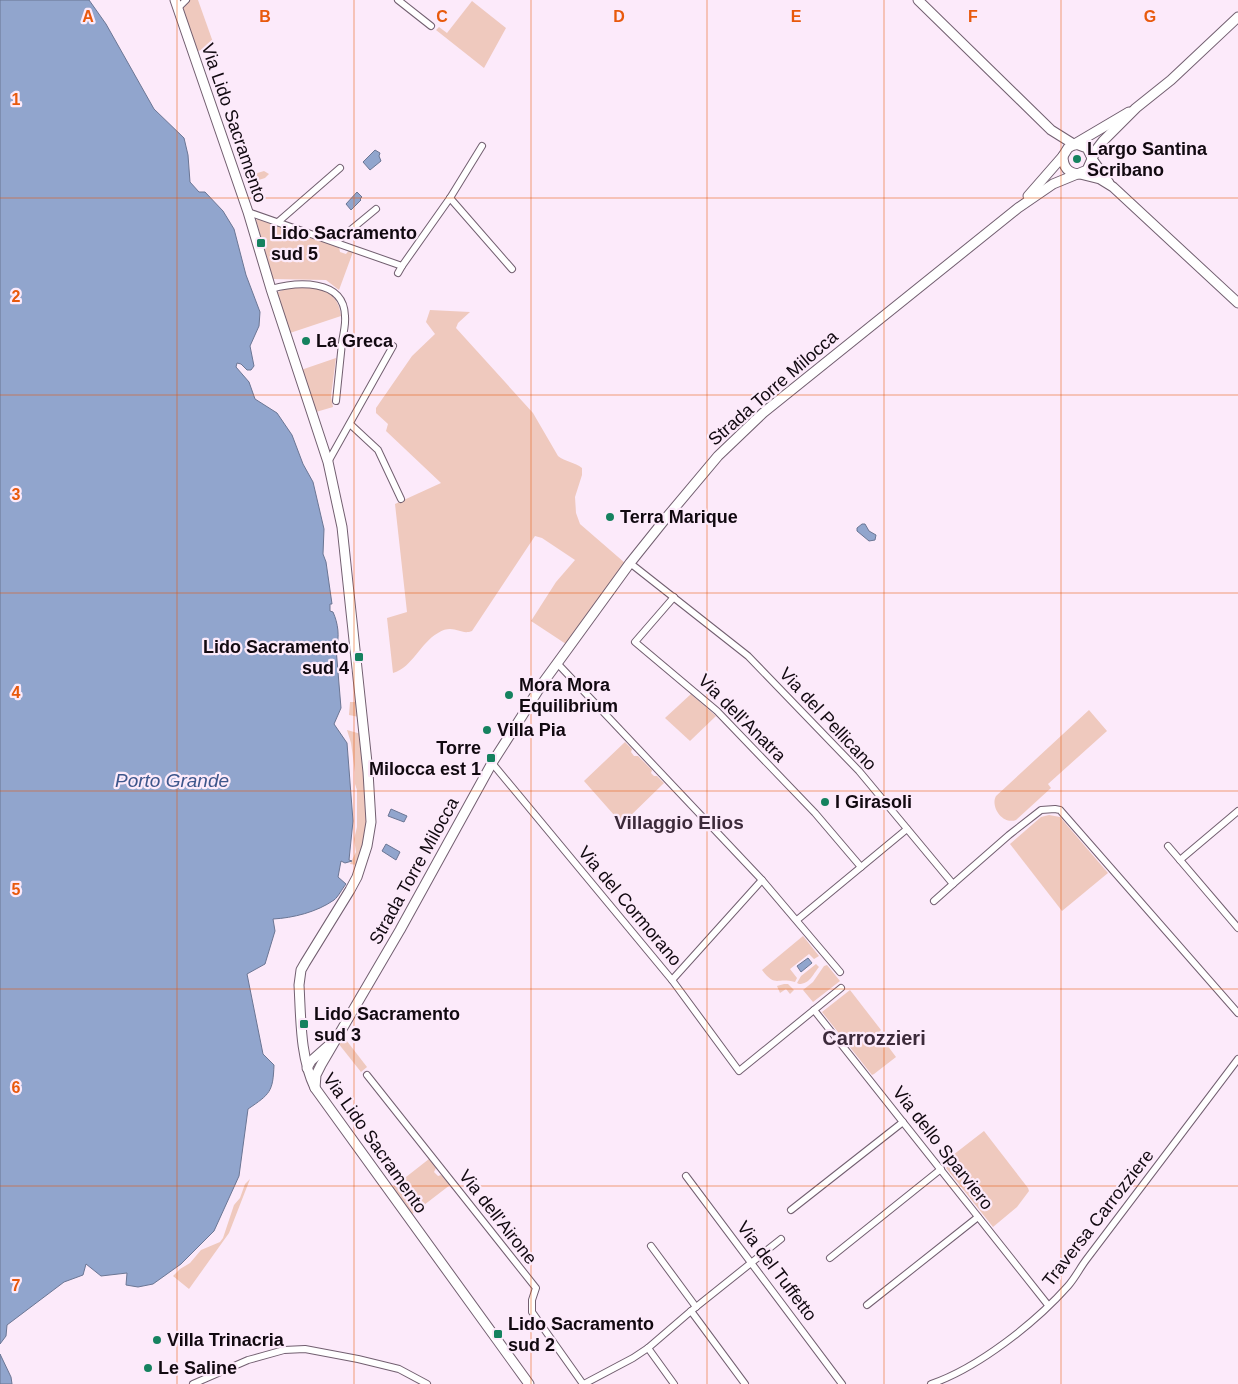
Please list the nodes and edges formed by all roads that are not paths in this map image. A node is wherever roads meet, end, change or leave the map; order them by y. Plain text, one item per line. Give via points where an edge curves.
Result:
1 (186, 0) edge
2 (398, 0) edge
3 (918, 0) edge
4 (176, 4) edge
5 (1238, 17) edge
6 (431, 26) dead end
7 (1136, 108) junction
8 (1051, 130) junction
9 (1076, 144) junction
10 (482, 146) dead end
11 (1063, 156) junction
12 (1092, 159) junction
13 (340, 168) dead end
14 (1079, 174) junction
15 (1112, 187) junction
16 (450, 198) junction
17 (1018, 208) junction
18 (376, 209) dead end
19 (248, 212) junction
20 (278, 222) junction
21 (336, 242) junction
22 (402, 266) junction
23 (512, 269) dead end
24 (398, 273) dead end
25 (271, 290) junction
26 (1238, 303) edge
27 (393, 346) dead end
28 (336, 401) dead end
29 (350, 424) junction
30 (328, 462) junction
31 (401, 499) dead end
32 (630, 563) junction
33 (674, 597) junction
34 (557, 663) junction
35 (492, 763) junction
36 (1238, 811) edge
37 (907, 829) junction
38 (1168, 846) dead end
39 (1180, 860) junction
40 (861, 868) junction
41 (762, 880) junction
42 (953, 884) junction
43 (934, 902) dead end
44 (797, 920) junction
45 (1238, 928) edge
46 (840, 972) dead end
47 (672, 980) junction
48 (841, 988) dead end
49 (814, 1010) junction
50 (1238, 1013) edge
51 (336, 1038) junction
52 (303, 1046) junction
53 (325, 1048) junction
54 (1238, 1059) edge
55 (321, 1065) junction
56 (307, 1068) junction
57 (367, 1075) dead end
58 (314, 1088) junction
59 (903, 1122) junction
60 (941, 1169) junction
61 (686, 1176) dead end
62 (791, 1210) dead end
63 (978, 1217) junction
64 (781, 1239) dead end
65 (651, 1246) dead end
66 (830, 1258) dead end
67 (751, 1262) junction
68 (867, 1305) dead end
69 (1048, 1305) junction
70 (694, 1309) junction
71 (648, 1348) junction
72 (193, 1384) edge
73 (427, 1384) edge
74 (529, 1384) edge
75 (584, 1384) edge
76 (674, 1384) edge
77 (745, 1384) edge
78 (842, 1384) edge
79 (931, 1384) edge

1 - 4 street
2 - 6 street
3 - 8 street
4 - 19 street, Via Lido Sacramento
5 - 7 street via 1172,80
7 - 9 street
7 - 12 street via 1103,141
8 - 9 street
8 - 11 street
9 - 11 street
9 - 12 street via 1087,148
10 - 16 street
11 - 14 street via 1067,169
11 - 17 street
12 - 14 street via 1090,167
12 - 15 street
13 - 20 street
14 - 15 street via 1100,179
14 - 17 street via 1053,184
15 - 26 street
16 - 22 street
16 - 23 street
17 - 32 street, Strada Torre Milocca via 764,413 718,456
18 - 21 street
19 - 20 street
19 - 25 street, Via Lido Sacramento
20 - 21 street
21 - 22 street
22 - 24 street
25 - 28 street via 285,285 317,285 328,288 340,298 345,315
25 - 30 street, Via Lido Sacramento
27 - 29 street
29 - 30 street
29 - 31 street via 378,450
30 - 52 street, Via Lido Sacramento via 342,527 371,822 357,877 301,970
32 - 33 street, Via del Pellicano
32 - 34 street, Strada Torre Milocca
33 - 37 street, Via del Pellicano via 748,656 859,771
33 - 40 street, Via dell'Anatra via 635,642 718,711 815,813
34 - 35 street, Strada Torre Milocca
34 - 41 street
35 - 47 street, Via del Cormorano
35 - 51 street, Strada Torre Milocca via 396,938
36 - 39 street
37 - 40 street
37 - 42 street, Via del Pellicano
38 - 39 street
39 - 45 street
40 - 44 street
41 - 44 street
41 - 47 street
42 - 43 street
42 - 50 street via 1041,810 1060,810
44 - 46 street
47 - 49 street, Via del Cormorano via 739,1071
48 - 49 street
49 - 59 street, Via dello Sparviero
51 - 53 street
51 - 55 street
52 - 53 street via 312,1051
52 - 56 street, Via Lido Sacramento
53 - 56 street
54 - 69 street, Traversa Carrozziere via 1069,1285
55 - 56 street
55 - 58 street
56 - 58 street, Via Lido Sacramento
57 - 75 street, Via dell'Airone via 536,1288 532,1312
58 - 74 street, Via Lido Sacramento
59 - 60 street, Via dello Sparviero
59 - 62 street
60 - 63 street, Via dello Sparviero
60 - 66 street
61 - 67 street, Via del Tuffetto
63 - 68 street
63 - 69 street, Via dello Sparviero
64 - 67 street
65 - 70 street
67 - 70 street
67 - 78 street, Via del Tuffetto
69 - 79 street, Traversa Carrozziere via 968,1367
70 - 71 street
70 - 77 street
71 - 75 street
71 - 76 street
72 - 73 street via 248,1360 284,1350 304,1349 399,1369

